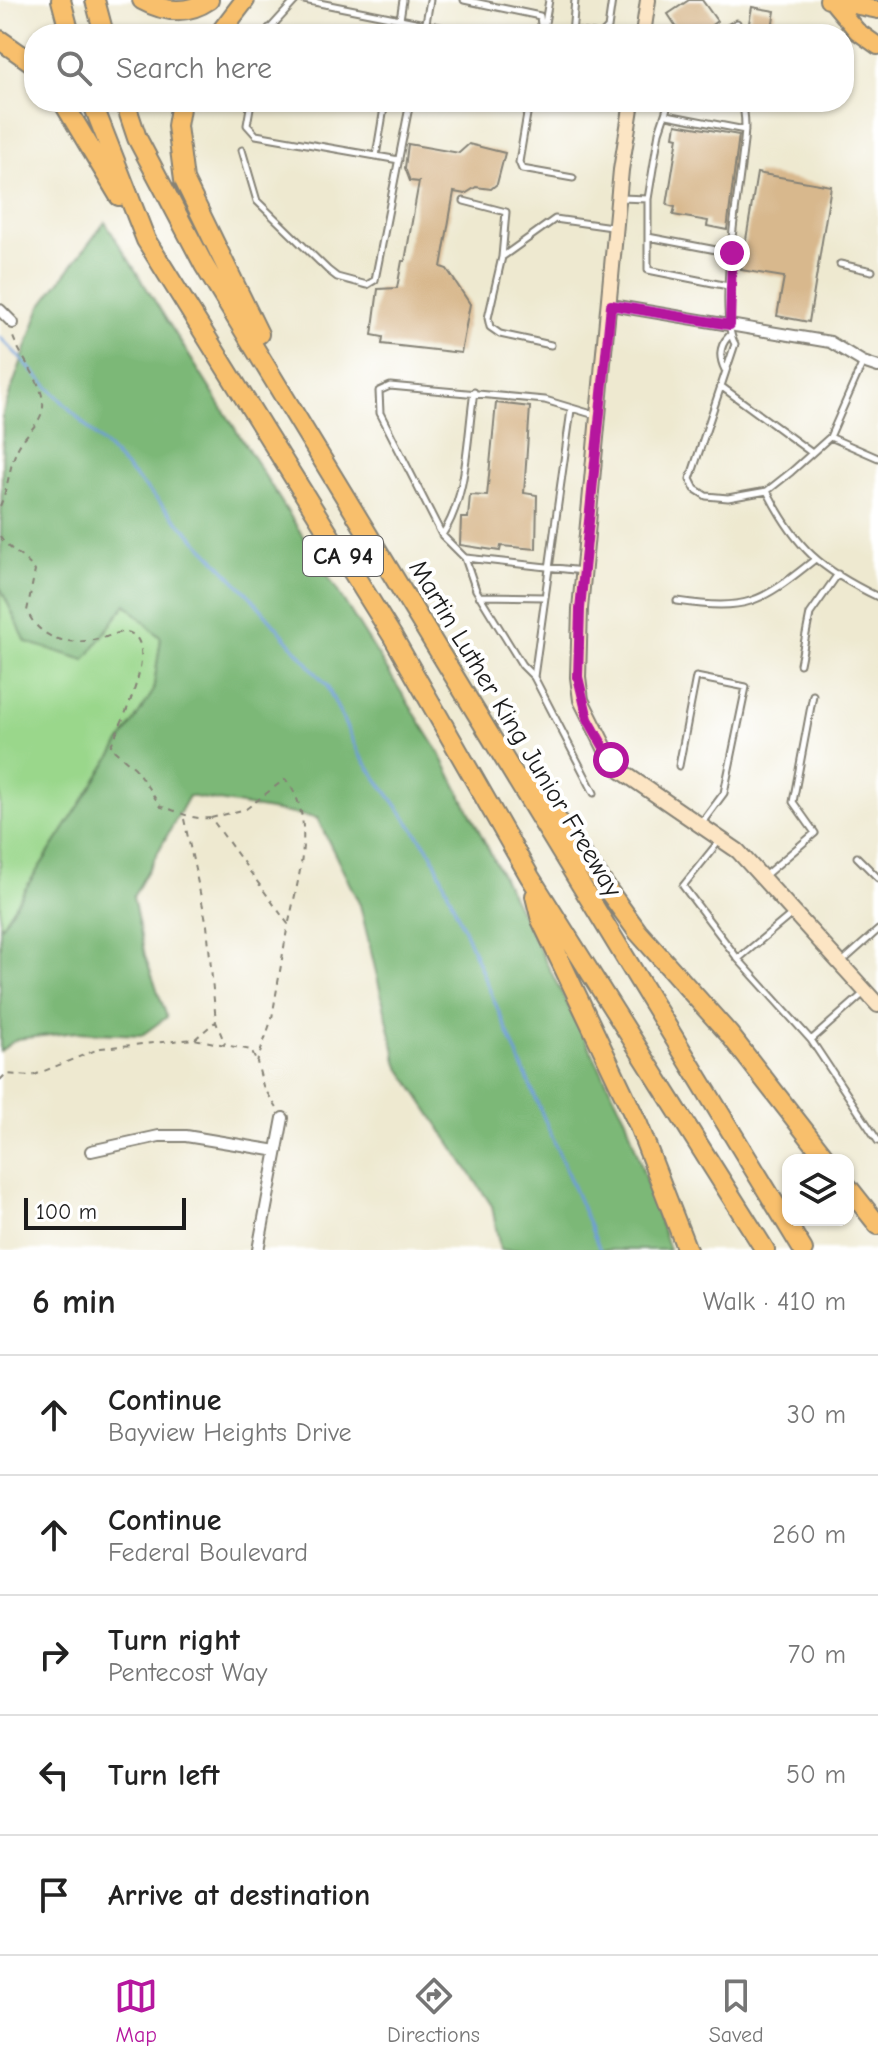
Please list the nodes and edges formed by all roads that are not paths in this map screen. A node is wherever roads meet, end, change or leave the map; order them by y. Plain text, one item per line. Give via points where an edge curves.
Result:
1 (61, 0) edge
2 (95, 0) edge
3 (142, 0) edge
4 (209, 0) edge
5 (245, 0) edge
6 (296, 0) edge
7 (304, 0) edge
8 (403, 0) edge
9 (430, 0) edge
10 (464, 0) edge
11 (549, 0) edge
12 (575, 0) edge
13 (612, 0) edge
14 (648, 0) edge
15 (826, 0) edge
16 (832, 1) edge
17 (878, 10) edge
18 (400, 19) junction
19 (426, 23) junction
20 (67, 24) edge
21 (101, 24) edge
22 (227, 24) edge
23 (274, 24) edge
24 (430, 24) edge
25 (541, 24) edge
26 (545, 24) edge
27 (573, 24) edge
28 (609, 24) edge
29 (644, 24) edge
30 (851, 24) edge
31 (854, 27) edge
32 (0, 40) edge
33 (878, 46) edge
34 (24, 57) edge
35 (69, 112) edge
36 (96, 112) edge
37 (128, 112) edge
38 (179, 112) edge
39 (249, 112) edge
40 (383, 112) edge
41 (408, 112) edge
42 (527, 112) edge
43 (631, 112) edge
44 (667, 112) edge
45 (742, 112) edge
46 (667, 115) junction
47 (745, 130) junction
48 (242, 150) dead end
49 (376, 156) junction
50 (399, 160) junction
51 (573, 178) dead end
52 (619, 198) junction
53 (648, 199) junction
54 (464, 201) dead end
55 (617, 228) junction
56 (648, 237) junction
57 (146, 240) junction
58 (732, 253) junction
59 (502, 257) junction
60 (840, 264) dead end
61 (872, 271) dead end
62 (728, 286) junction
63 (611, 305) junction
64 (0, 310) edge
65 (13, 323) road end
66 (730, 330) junction
67 (551, 345) dead end
68 (863, 362) junction
69 (878, 367) edge
70 (725, 370) junction
71 (722, 387) junction
72 (474, 392) junction
73 (571, 410) junction
74 (600, 417) junction
75 (830, 437) junction
76 (317, 451) junction
77 (812, 453) junction
78 (878, 458) edge
79 (767, 491) junction
80 (442, 535) junction
81 (465, 558) junction
82 (814, 560) junction
83 (547, 565) junction
84 (584, 571) junction
85 (838, 574) junction
86 (479, 596) junction
87 (544, 597) junction
88 (878, 597) edge
89 (677, 601) dead end
90 (427, 631) junction
91 (800, 664) dead end
92 (534, 677) junction
93 (813, 695) dead end
94 (679, 766) dead end
95 (594, 793) dead end
96 (701, 825) junction
97 (721, 839) junction
98 (857, 857) dead end
99 (530, 877) junction
100 (763, 877) junction
101 (878, 878) edge
102 (796, 911) junction
103 (878, 930) edge
104 (738, 959) junction
105 (842, 963) junction
106 (867, 991) junction
107 (878, 1005) edge
108 (811, 1040) junction
109 (283, 1118) road end
110 (878, 1141) edge
111 (91, 1151) dead end
112 (277, 1151) junction
113 (822, 1154) edge
114 (854, 1195) edge
115 (878, 1225) edge
116 (258, 1250) edge
117 (687, 1250) edge
118 (765, 1250) edge
119 (803, 1250) edge

1 - 20 highway
2 - 21 highway
3 - 4 highway via 166,10 183,10
5 - 22 highway
6 - 23 lane
7 - 18 lane
8 - 18 lane
9 - 19 lane
10 - 25 lane via 540,16
11 - 26 lane
12 - 27 lane
13 - 28 lane
14 - 29 main road
15 - 16 main road
16 - 17 main road
16 - 30 main road
18 - 19 lane
19 - 24 lane
31 - 33 main road
32 - 34 highway
35 - 57 highway
36 - 57 highway, CA 94
37 - 76 highway, Martin Luther King Junior Freeway / CA 94 via 174,212
38 - 76 highway via 184,180
39 - 49 lane via 247,125 256,135
40 - 49 lane
41 - 50 lane
42 - 51 lane via 522,169
43 - 52 main road
44 - 46 lane
45 - 47 lane
46 - 47 lane
46 - 53 lane
47 - 58 lane
48 - 50 lane via 257,201 337,277 367,285 375,280
49 - 50 lane
52 - 53 lane
52 - 55 main road
53 - 56 lane
54 - 59 lane via 506,212
55 - 59 lane via 555,219
55 - 63 main road
56 - 58 lane
56 - 62 lane via 648,270
57 - 99 highway, CA 94 via 393,637
58 - 62 lane
59 - 67 lane via 490,327
60 - 61 lane
62 - 66 lane
63 - 66 street
63 - 74 main road
64 - 65 street
66 - 68 street via 830,342
66 - 70 lane via 735,344
66 - 70 lane via 720,361
68 - 69 street
68 - 75 lane
70 - 71 lane
71 - 77 lane
71 - 79 lane via 690,479 706,496
72 - 73 lane via 545,400
72 - 80 lane via 461,483
72 - 80 lane via 390,386 379,391 380,413
73 - 74 lane
73 - 83 lane
74 - 84 main road
75 - 77 lane
75 - 78 lane
76 - 90 highway, Martin Luther King Junior Freeway / CA 94
77 - 79 lane
79 - 82 lane via 788,532
80 - 81 lane
81 - 83 lane
81 - 86 lane
82 - 85 lane
82 - 89 lane via 753,602 721,608
83 - 84 lane
83 - 87 lane
84 - 96 main road via 578,677 588,719 621,771
85 - 88 lane
85 - 91 lane via 810,614
86 - 87 lane
86 - 92 lane
87 - 92 lane
90 - 113 highway via 603,886
90 - 119 highway, Martin Luther King Junior Freeway / CA 94
92 - 95 lane
93 - 100 lane via 793,802 815,833
94 - 96 lane via 696,677 746,687 724,793
96 - 97 main road
97 - 100 main road
97 - 104 lane via 683,886
98 - 101 lane
99 - 117 highway via 541,920 643,1135
99 - 118 highway, CA 94
100 - 102 main road
102 - 104 lane
102 - 105 main road
103 - 105 lane
104 - 108 lane
105 - 106 main road
106 - 107 main road
106 - 108 lane
108 - 110 lane
109 - 112 street
111 - 112 street via 159,1136
112 - 116 street
114 - 115 highway

